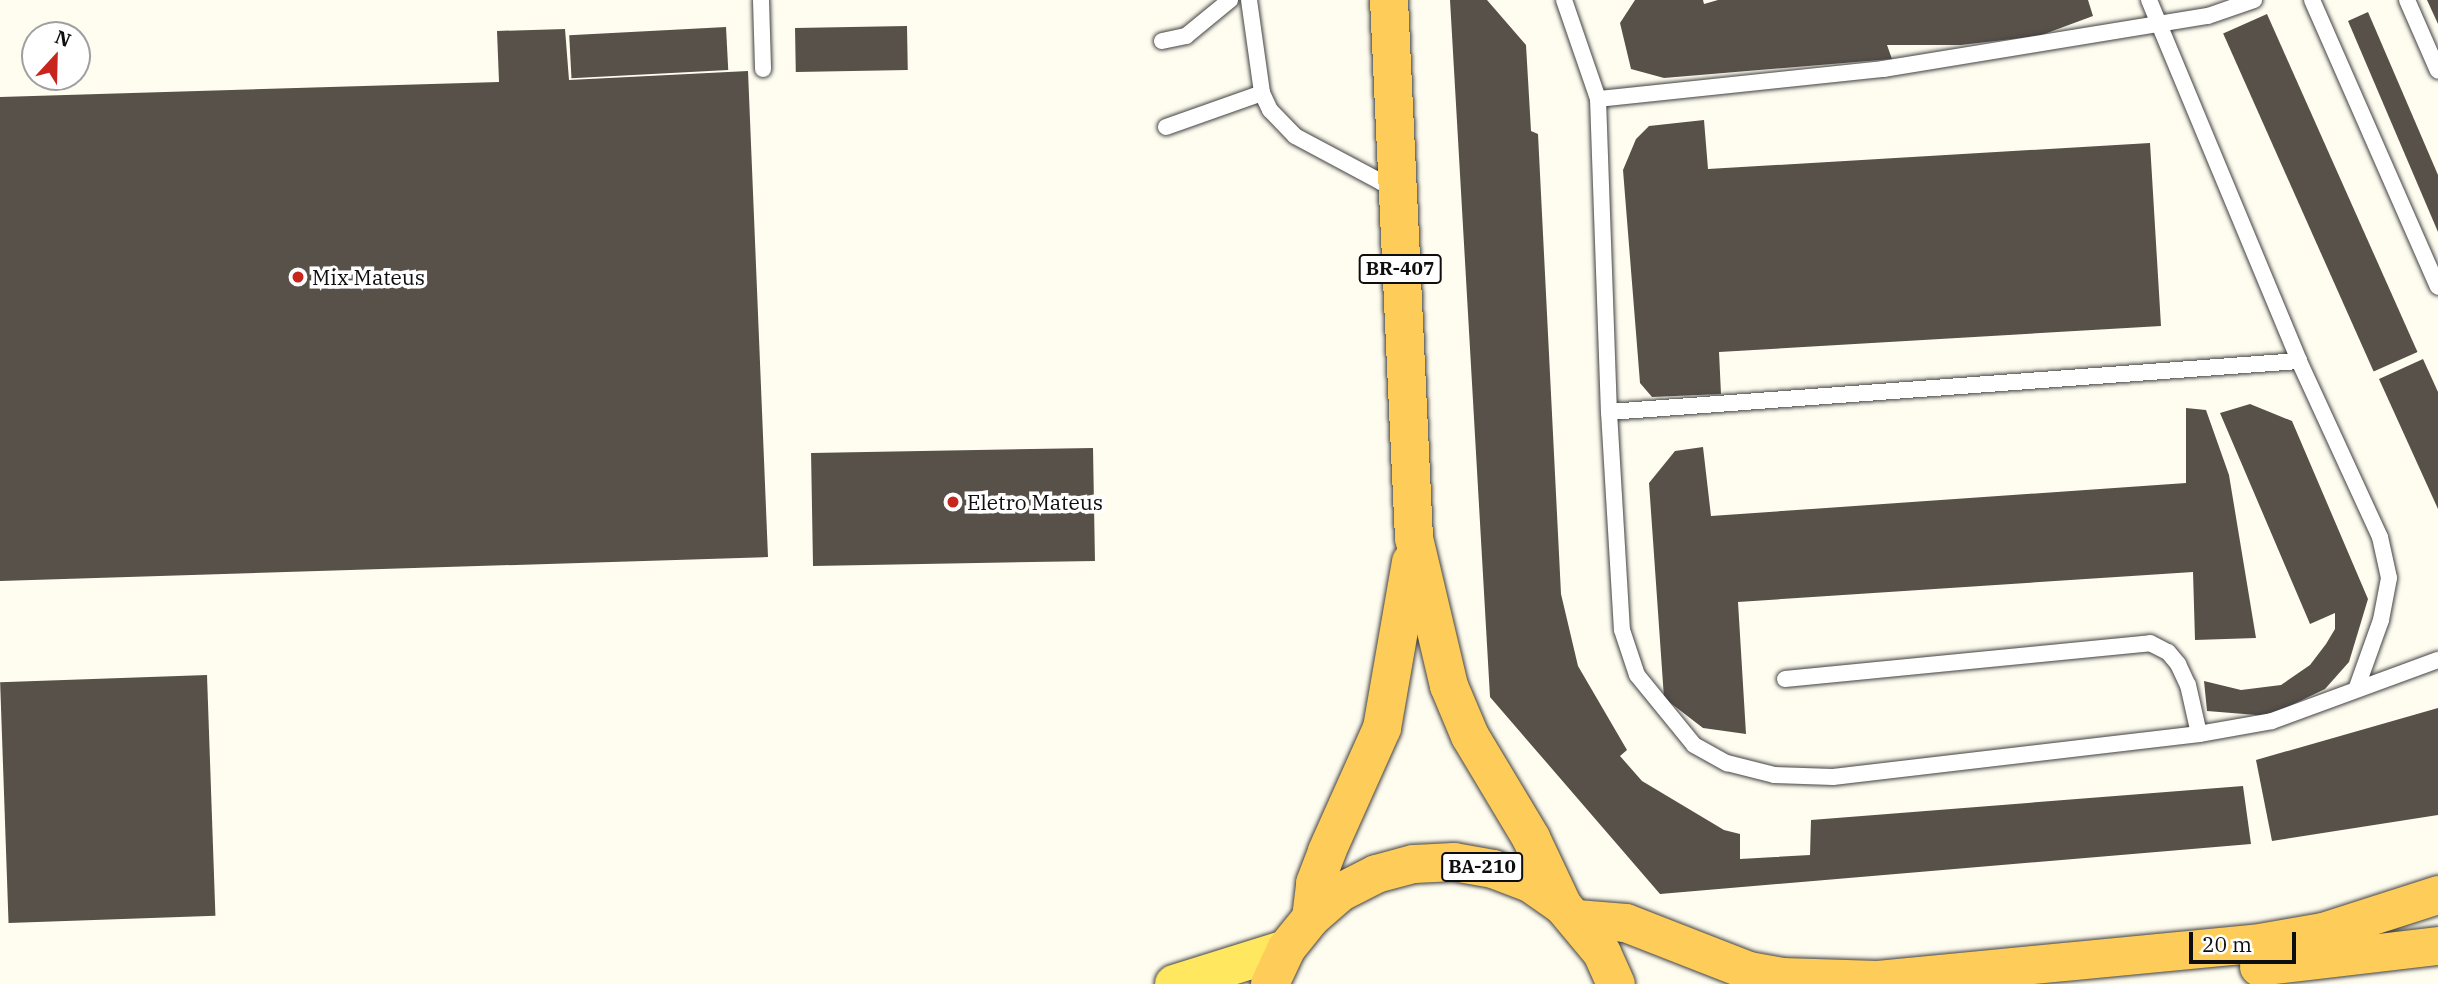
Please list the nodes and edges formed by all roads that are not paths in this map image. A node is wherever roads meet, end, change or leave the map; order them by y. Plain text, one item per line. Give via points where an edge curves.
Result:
1 (761, 0) edge
2 (1230, 0) edge
3 (1249, 0) edge
4 (1390, 0) edge
5 (2148, 0) edge
6 (2254, 0) edge
7 (2312, 0) edge
8 (2407, 0) edge
9 (1566, 1) edge
10 (2159, 23) junction
11 (1162, 41) dead end
12 (763, 69) dead end
13 (2438, 71) edge
14 (1262, 93) junction
15 (1598, 99) junction
16 (1166, 127) dead end
17 (1397, 183) junction
18 (2438, 287) edge
19 (2299, 361) junction
20 (1609, 412) junction
21 (1414, 538) junction
22 (2438, 660) edge
23 (1785, 679) dead end
24 (2357, 687) junction
25 (2199, 734) junction
26 (2438, 895) edge
27 (1570, 913) junction
28 (1311, 918) junction
29 (2438, 946) edge
30 (1286, 949) junction
31 (1174, 984) edge
32 (1270, 984) edge
33 (1616, 984) edge
34 (2101, 984) edge

1 - 12 lane
2 - 11 lane via 1186,36
3 - 14 lane
4 - 17 highway, BR-407
5 - 10 lane
6 - 10 lane via 2208,16
7 - 18 lane
8 - 13 lane
9 - 15 lane
10 - 15 lane via 1883,69
10 - 19 lane
14 - 16 lane
14 - 17 lane via 1270,110 1295,136 1381,182
15 - 20 lane
17 - 21 highway, BR-407
19 - 20 lane
19 - 24 lane via 2381,537 2389,578 2381,620
20 - 25 lane via 1622,629 1637,675 1693,745 1727,763 1774,775 1833,778
21 - 27 highway, BR-407 via 1449,686 1470,736
21 - 28 highway, BR-407 via 1382,728 1327,850 1315,883
22 - 24 lane
23 - 25 lane via 2150,643 2168,652 2178,664 2188,685
24 - 25 lane via 2272,721
26 - 27 highway via 2323,932 2253,944 1878,980 1782,977 1749,971 1626,923
27 - 28 highway, BA-210 via 1530,883 1493,869 1441,863 1376,874 1341,892
27 - 33 highway, BA-210 via 1602,953
28 - 30 highway, BA-210
29 - 34 highway
30 - 31 main road
30 - 32 highway, BA-210

